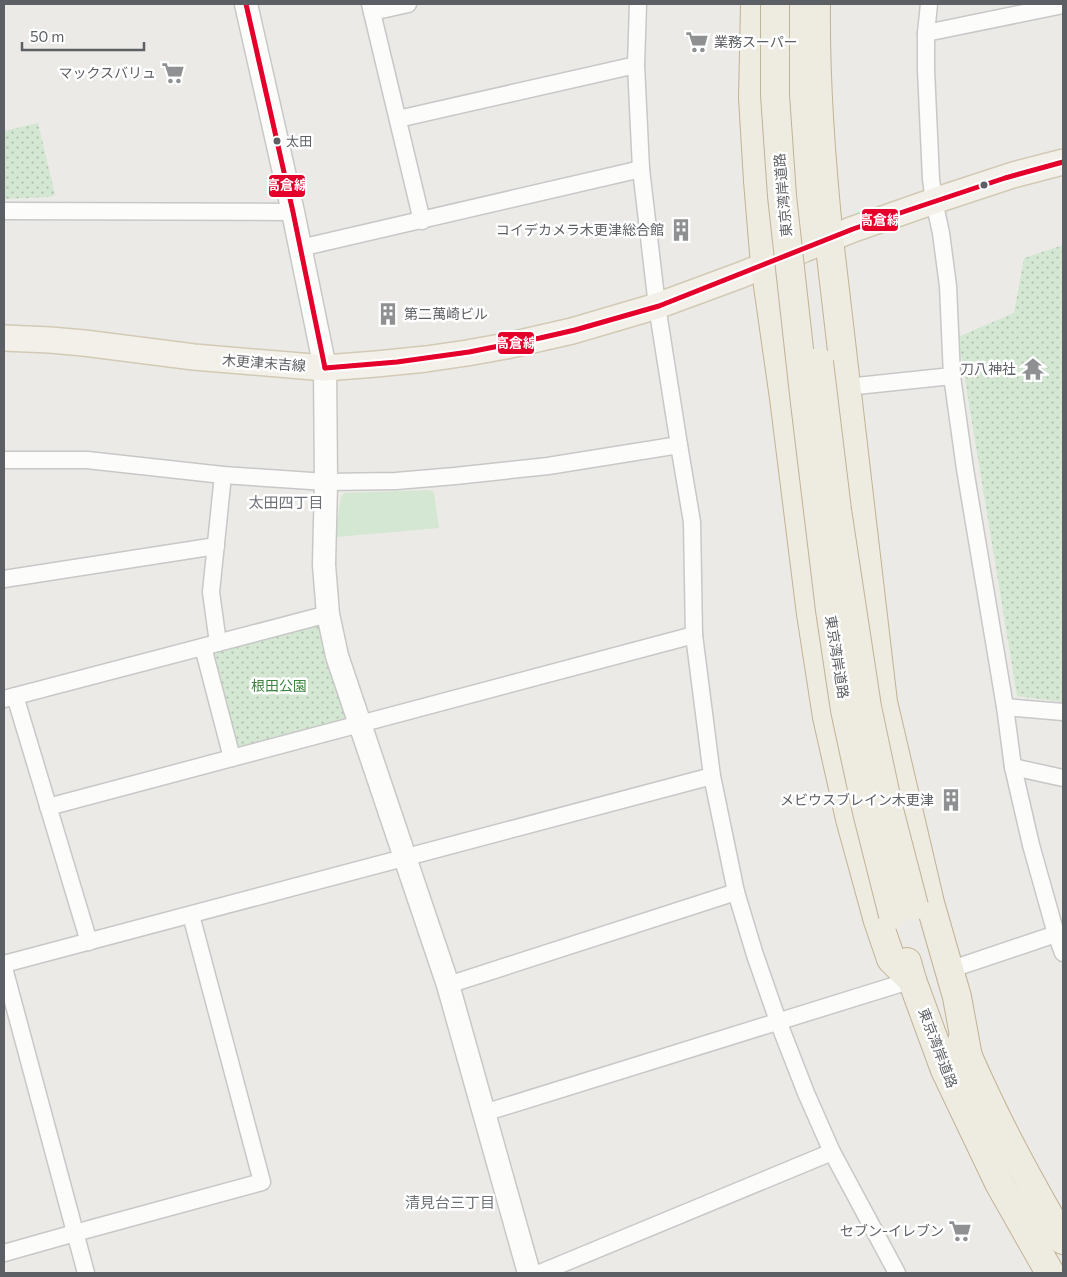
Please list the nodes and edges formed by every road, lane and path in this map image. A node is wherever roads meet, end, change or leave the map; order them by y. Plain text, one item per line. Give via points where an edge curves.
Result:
1 (246, 4) edge
2 (408, 4) edge
3 (638, 4) edge
4 (755, 4) edge
5 (775, 4) edge
6 (795, 4) edge
7 (816, 4) edge
8 (929, 4) edge
9 (1063, 5) edge
10 (371, 8) edge
11 (926, 33) junction
12 (636, 65) junction
13 (398, 119) junction
14 (1063, 162) edge
15 (641, 169) junction
16 (934, 201) junction
17 (4, 211) edge
18 (293, 212) junction
19 (422, 220) junction
20 (829, 239) junction
21 (300, 248) junction
22 (765, 265) junction
23 (657, 306) junction
24 (4, 338) edge
25 (325, 368) junction
26 (952, 376) junction
27 (847, 387) junction
28 (679, 445) junction
29 (4, 460) edge
30 (223, 475) junction
31 (326, 482) junction
32 (216, 546) junction
33 (4, 579) edge
34 (328, 614) junction
35 (694, 635) junction
36 (210, 645) junction
37 (10, 698) edge
38 (1005, 707) junction
39 (1063, 712) edge
40 (360, 724) junction
41 (232, 758) junction
42 (1013, 767) junction
43 (712, 776) junction
44 (1063, 778) edge
45 (48, 807) junction
46 (405, 858) junction
47 (736, 892) junction
48 (903, 911) junction
49 (191, 915) junction
50 (1056, 934) junction
51 (89, 942) junction
52 (1063, 953) edge
53 (4, 964) edge
54 (4, 968) edge
55 (949, 970) junction
56 (912, 980) junction
57 (448, 985) junction
58 (778, 1021) junction
59 (968, 1057) junction
60 (484, 1113) junction
61 (832, 1152) junction
62 (75, 1233) junction
63 (1063, 1240) edge
64 (4, 1254) edge
65 (86, 1273) edge
66 (529, 1273) edge
67 (540, 1273) edge
68 (896, 1273) edge
69 (1050, 1273) edge

1 - 18 street
2 - 10 street
3 - 12 street
4 - 22 highway via 753,98
5 - 48 highway, 東京湾岸道路, bridge via 775,95 782,196 830,610 845,710 867,812
6 - 48 highway, 東京湾岸道路, bridge via 795,113 802,210 837,510
7 - 20 highway via 822,166
8 - 11 street
9 - 11 street
10 - 13 street
11 - 16 street via 927,109
12 - 13 street
12 - 15 street
13 - 19 street
14 - 16 main road, 木更津末吉線
15 - 19 street
15 - 23 street
16 - 20 main road, 木更津末吉線
16 - 26 street via 948,286
17 - 18 street
18 - 21 street
19 - 21 street
20 - 22 main road, 木更津末吉線
20 - 27 highway
21 - 25 street
22 - 23 main road, 木更津末吉線
22 - 56 highway via 827,718 878,921 891,959
23 - 25 main road, 木更津末吉線 via 506,346 426,359
23 - 28 street
24 - 25 main road, 木更津末吉線 via 76,342 213,359
25 - 31 street
26 - 27 street
26 - 38 street via 976,543
27 - 55 highway via 883,702
28 - 31 street via 548,466 455,476
28 - 35 street via 692,522
29 - 30 street via 87,460
30 - 31 street
30 - 32 street
31 - 34 street via 324,564
32 - 33 street
32 - 36 street
34 - 36 street
34 - 40 street via 337,656
35 - 40 street
35 - 43 street
36 - 37 street
36 - 41 street
37 - 45 street
38 - 39 street
38 - 42 street
40 - 41 street
40 - 46 street
41 - 45 street
42 - 44 street
42 - 50 street
43 - 46 street
43 - 47 street
45 - 51 street
46 - 49 street
46 - 57 street
47 - 57 street
47 - 58 street
48 - 56 highway, 東京湾岸道路
48 - 59 highway, 東京湾岸道路 via 936,973
49 - 51 street
49 - 62 street via 262,1182
50 - 52 street
50 - 55 street
51 - 53 street
54 - 62 street
55 - 59 highway
56 - 58 street
56 - 69 highway, 東京湾岸道路 via 945,1070 998,1183
57 - 60 street
58 - 60 street
58 - 61 street
59 - 63 highway, 東京湾岸道路 via 1019,1162
60 - 66 street
61 - 67 street
61 - 68 street
62 - 64 street
62 - 65 street

